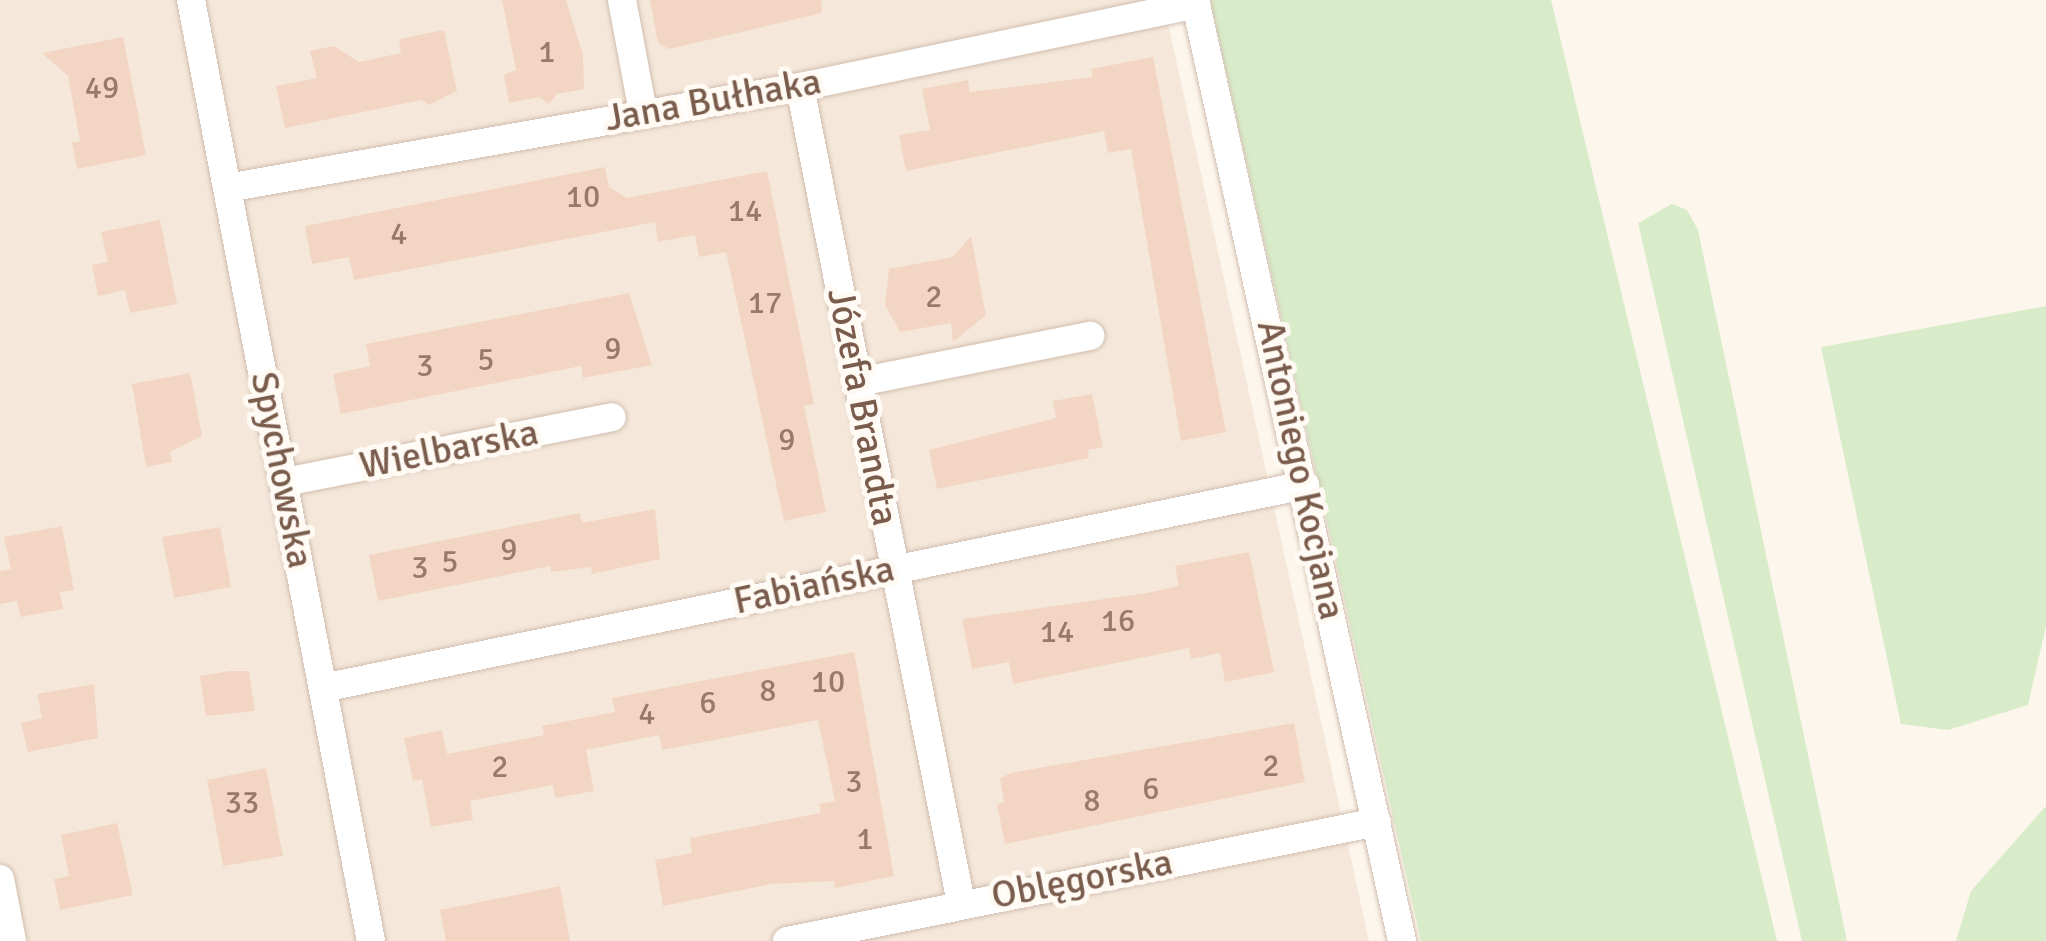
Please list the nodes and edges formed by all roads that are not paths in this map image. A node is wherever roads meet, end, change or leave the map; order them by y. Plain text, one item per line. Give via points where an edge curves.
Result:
1 (191, 0) edge
2 (622, 0) edge
3 (1196, 2) edge
4 (800, 87) junction
5 (644, 112) junction
6 (227, 188) junction
7 (1090, 336) dead end
8 (858, 382) junction
9 (612, 417) dead end
10 (285, 482) junction
11 (1306, 484) junction
12 (895, 568) junction
13 (323, 688) junction
14 (1376, 822) junction
15 (0, 880) edge
16 (961, 903) junction
17 (12, 941) edge
18 (371, 941) edge
19 (788, 941) edge
20 (1402, 941) edge

1 - 6 street, Spychowska
2 - 5 street
3 - 4 street, Jana Bułhaka
3 - 11 street, Antoniego Kocjana
4 - 5 street, Jana Bułhaka
4 - 8 street, Józefa Brandta
5 - 6 street, Jana Bułhaka
6 - 10 street, Spychowska
7 - 8 street
8 - 12 street, Józefa Brandta
9 - 10 street, Wielbarska
10 - 13 street, Spychowska
11 - 12 street, Fabiańska
11 - 14 street, Antoniego Kocjana
12 - 13 street, Fabiańska
12 - 16 street, Józefa Brandta
13 - 18 street, Spychowska
14 - 16 street, Oblęgorska
14 - 20 street, Antoniego Kocjana
15 - 17 street
16 - 19 street, Oblęgorska

